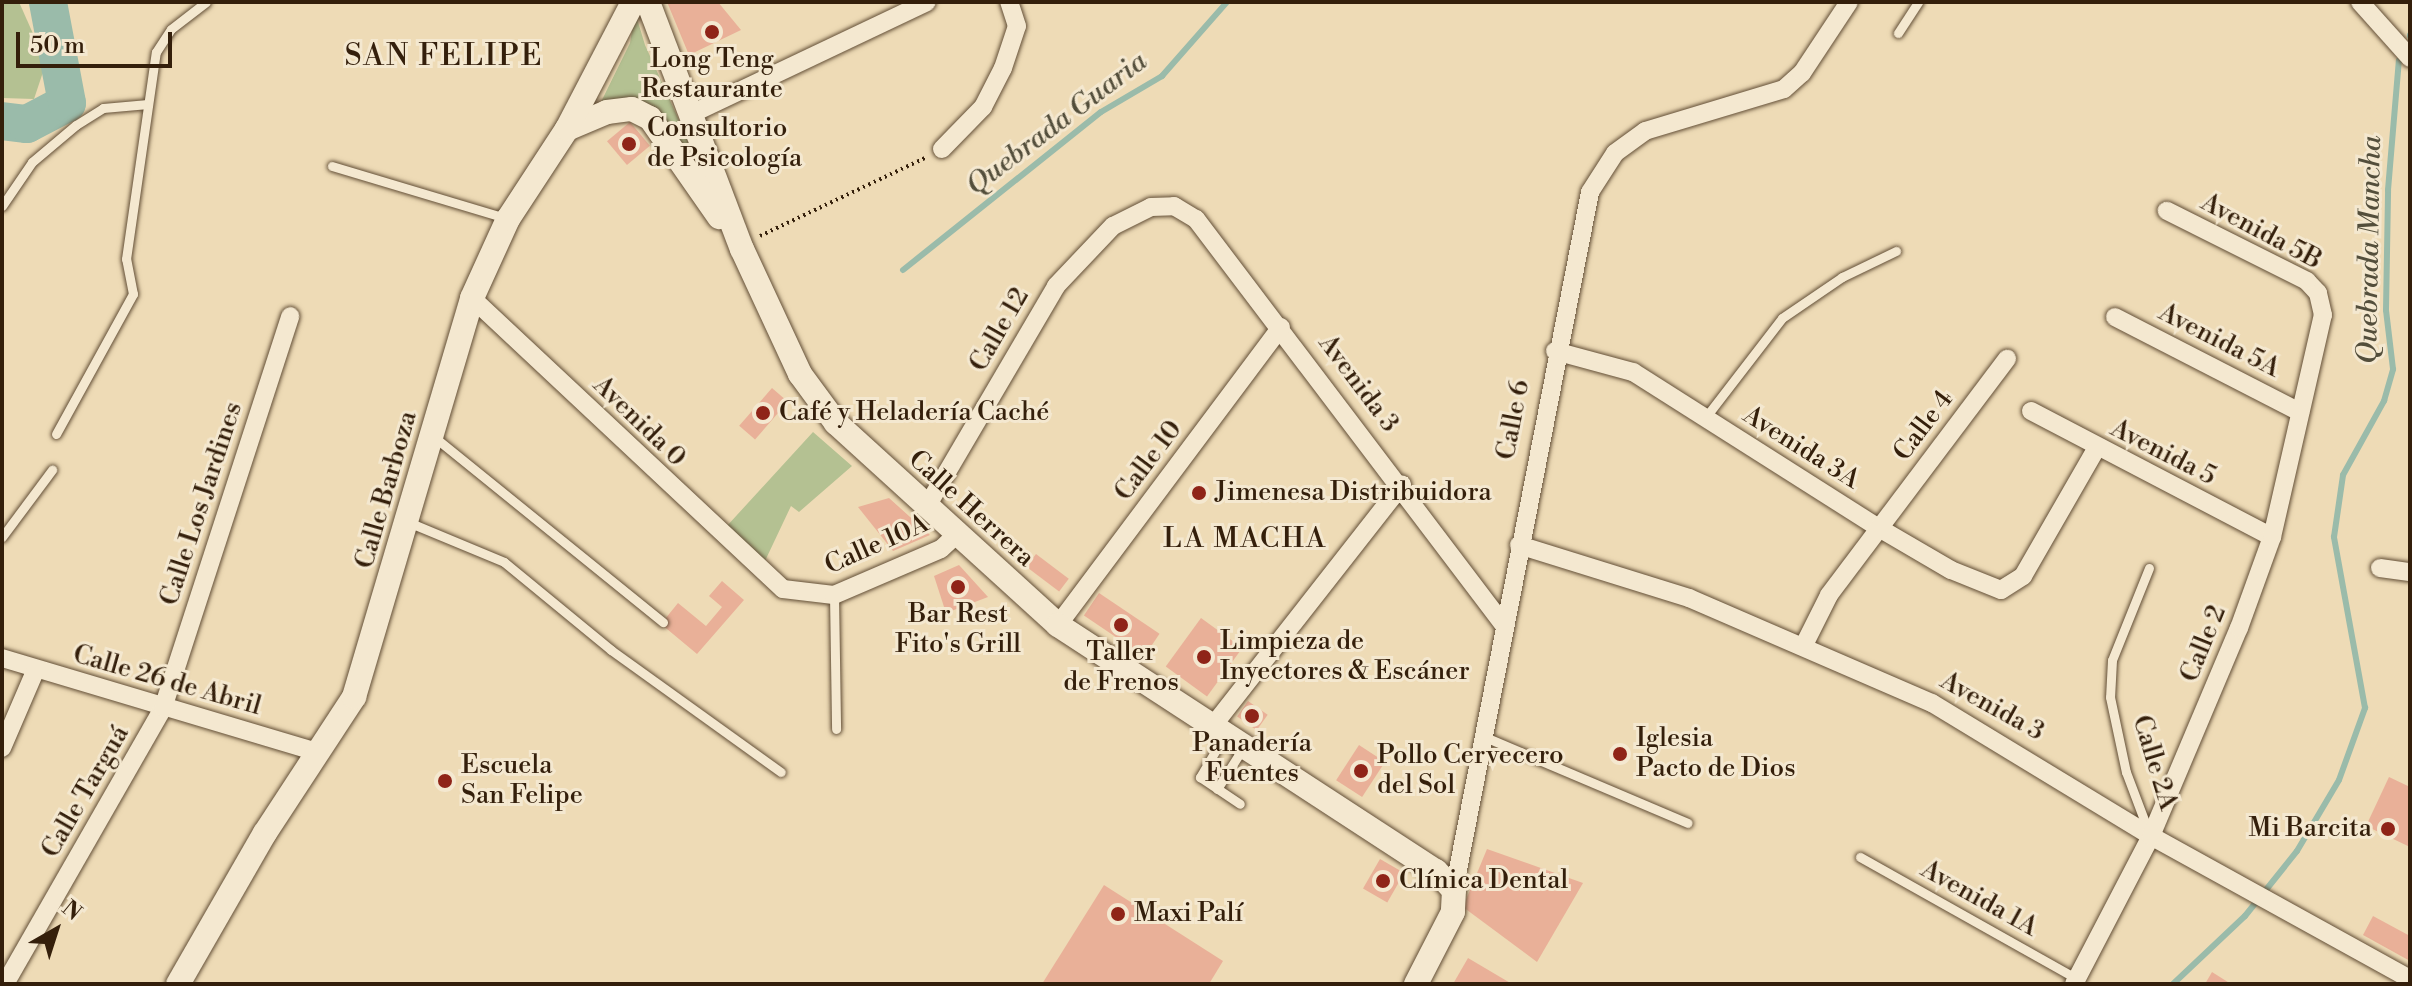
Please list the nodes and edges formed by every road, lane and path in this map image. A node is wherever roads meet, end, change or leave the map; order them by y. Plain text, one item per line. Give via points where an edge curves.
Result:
1 (206, 2) edge
2 (633, 2) edge
3 (648, 2) edge
4 (927, 2) edge
5 (1009, 2) edge
6 (1849, 2) edge
7 (1918, 2) edge
8 (2360, 2) edge
9 (1898, 33) dead end
10 (2410, 58) edge
11 (148, 104) junction
12 (689, 115) junction
13 (567, 129) junction
14 (942, 149) joint
15 (332, 166) dead end
16 (2, 206) edge
17 (1151, 207) joint
18 (2167, 211) dead end
19 (508, 219) junction
20 (742, 249) junction
21 (1896, 251) dead end
22 (472, 298) junction
23 (2323, 304) joint
24 (290, 316) dead end
25 (2115, 317) dead end
26 (1281, 327) junction
27 (1555, 351) junction
28 (2007, 359) dead end
29 (2031, 411) dead end
30 (2300, 412) junction
31 (1705, 418) junction
32 (56, 434) dead end
33 (431, 434) junction
34 (2096, 449) junction
35 (52, 470) dead end
36 (1402, 485) junction
37 (926, 508) junction
38 (407, 522) junction
39 (1879, 528) junction
40 (956, 535) junction
41 (2, 537) edge
42 (2272, 537) junction
43 (1519, 545) junction
44 (2149, 568) dead end
45 (2380, 568) dead end
46 (2410, 572) edge
47 (771, 581) joint
48 (834, 595) junction
49 (663, 622) dead end
50 (1503, 624) junction
51 (1058, 625) junction
52 (1804, 645) junction
53 (2, 658) edge
54 (36, 669) junction
55 (163, 708) junction
56 (836, 729) dead end
57 (1227, 736) junction
58 (1485, 737) junction
59 (2, 748) edge
60 (318, 752) junction
61 (781, 772) dead end
62 (1217, 789) junction
63 (1240, 804) dead end
64 (1688, 823) dead end
65 (2151, 836) junction
66 (1860, 857) dead end
67 (1454, 890) junction
68 (2410, 979) edge
69 (2075, 982) edge
70 (5, 984) edge
71 (178, 984) edge
72 (1416, 984) edge

1 - 11 lane via 171,29 156,52
2 - 13 street, Calle Barboza
3 - 12 street, Calle Herrera
4 - 12 street
5 - 14 street via 1017,26 1003,68 983,107
6 - 27 street, Calle 6 via 1802,73 1784,89 1662,123 1615,153 1590,192
7 - 9 lane
8 - 10 street
11 - 16 lane via 103,108 76,125 32,162
11 - 32 lane via 126,259 133,294
12 - 20 street, Calle Herrera
13 - 19 street, Calle Barboza
13 - 20 street via 607,112 632,109 650,118
14 - 20 path via 779,223
15 - 19 lane
17 - 26 street, Avenida 3 via 1174,206 1196,219
17 - 37 street, Calle 12 via 1113,226 1056,286
18 - 23 street, Avenida 5B via 2307,281
19 - 22 street, Calle Barboza
20 - 37 street, Calle Herrera via 816,396
21 - 31 lane via 1842,277 1782,318
22 - 33 street, Calle Barboza
22 - 47 street, Avenida 0
23 - 30 street, Calle 2
24 - 55 street, Calle Los Jardines
25 - 30 street, Avenida 5A
26 - 36 street, Avenida 3
26 - 51 street, Calle 10
27 - 31 street, Avenida 3A via 1633,372
27 - 43 street, Calle 6
28 - 39 street, Calle 4
29 - 34 street, Avenida 5
30 - 42 street, Calle 2
31 - 39 street, Avenida 3A
33 - 38 street, Calle Barboza
33 - 49 lane
34 - 39 street, Avenida 3A via 2017,585 1986,586
34 - 42 street, Avenida 5
35 - 41 lane
36 - 50 street, Avenida 3
36 - 57 street
37 - 40 street, Calle Herrera
38 - 60 street, Calle Barboza via 354,697
38 - 61 lane via 504,562 611,650
39 - 52 street, Calle 4 via 1829,595
40 - 48 street, Calle 10A via 941,549
40 - 51 street, Calle Herrera
42 - 65 street, Calle 2
43 - 50 street, Calle 6
43 - 52 street, Avenida 3 via 1608,568
44 - 65 lane, Calle 2A via 2112,660 2110,697 2126,772
45 - 46 street
47 - 48 street, Calle 10A via 797,594
48 - 56 lane
50 - 58 street, Calle 6
51 - 57 street, Calle Herrera
52 - 65 street, Avenida 3 via 1932,703 2030,757
53 - 54 street, Calle 26 de Abril
54 - 55 street, Calle 26 de Abril
54 - 59 street
55 - 60 street, Calle 26 de Abril
55 - 70 street, Calle Targuá
57 - 62 lane
57 - 62 lane via 1200,777
57 - 67 street, Calle Herrera via 1413,853
58 - 64 lane
58 - 67 street, Calle 6
60 - 71 street, Calle Barboza
62 - 63 lane
65 - 68 street, Avenida 3
65 - 69 street, Calle 2
66 - 69 lane, Avenida 1A
67 - 72 street, Calle 6 via 1447,931

